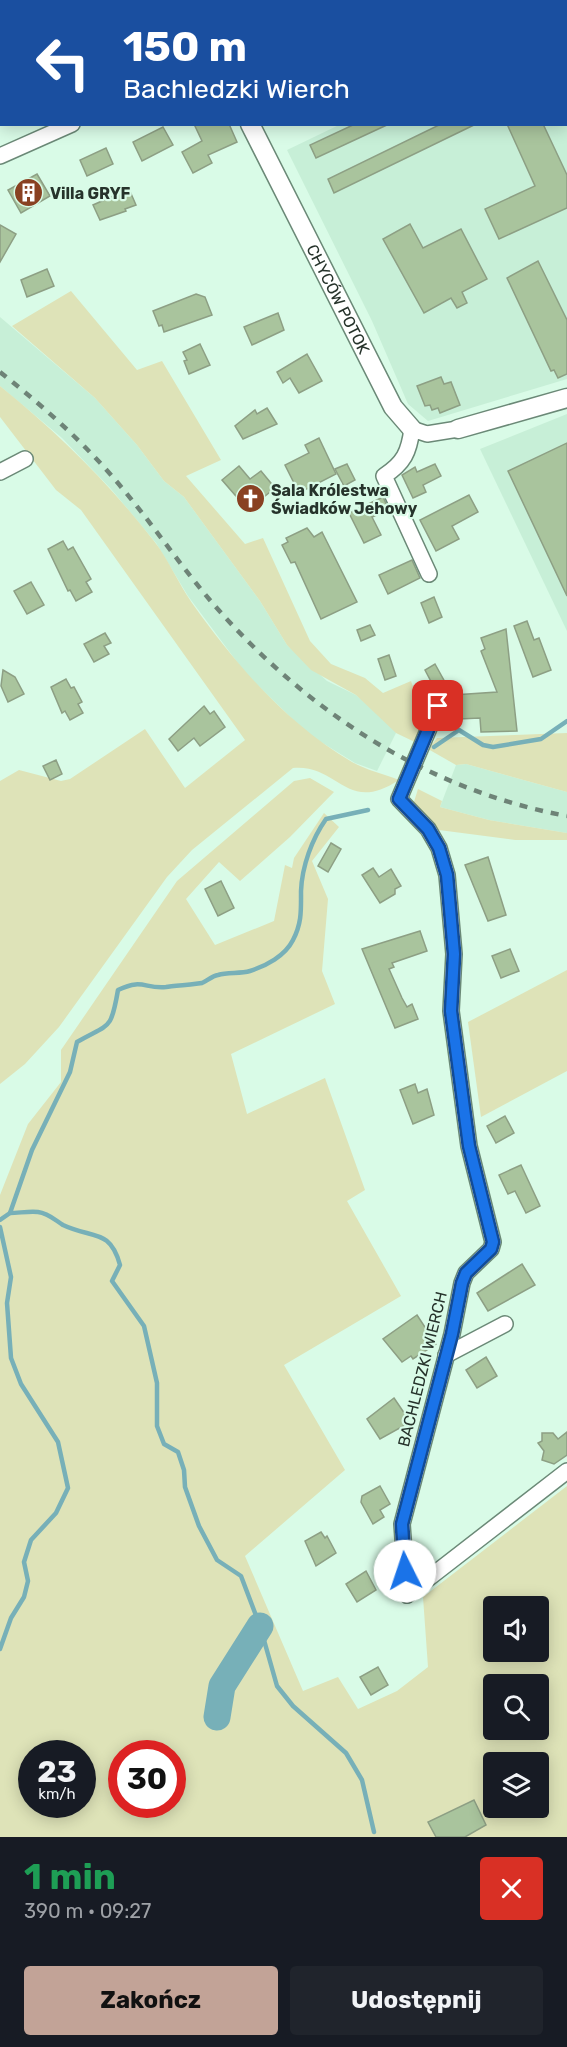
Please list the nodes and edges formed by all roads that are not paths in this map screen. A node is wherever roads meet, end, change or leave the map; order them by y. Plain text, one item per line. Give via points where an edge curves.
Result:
1 (68, 126) edge
2 (251, 126) edge
3 (0, 156) edge
4 (567, 398) edge
5 (412, 429) junction
6 (458, 429) joint
7 (25, 459) dead end
8 (0, 472) edge
9 (429, 574) dead end
10 (443, 695) dead end
11 (505, 1324) dead end
12 (446, 1355) junction
13 (567, 1471) edge

1 - 3 street
2 - 5 street, CHYCÓW POTOK via 390,401
4 - 6 street
5 - 6 street via 427,434
5 - 9 street via 409,452 400,466 384,476
7 - 8 street
10 - 12 street, BACHLEDZKI WIERCH via 399,799 428,829 447,875 454,954 451,1011 469,1146 493,1242 491,1249 466,1273
11 - 12 street
12 - 13 street, BACHLEDZKI WIERCH via 402,1524 406,1595

